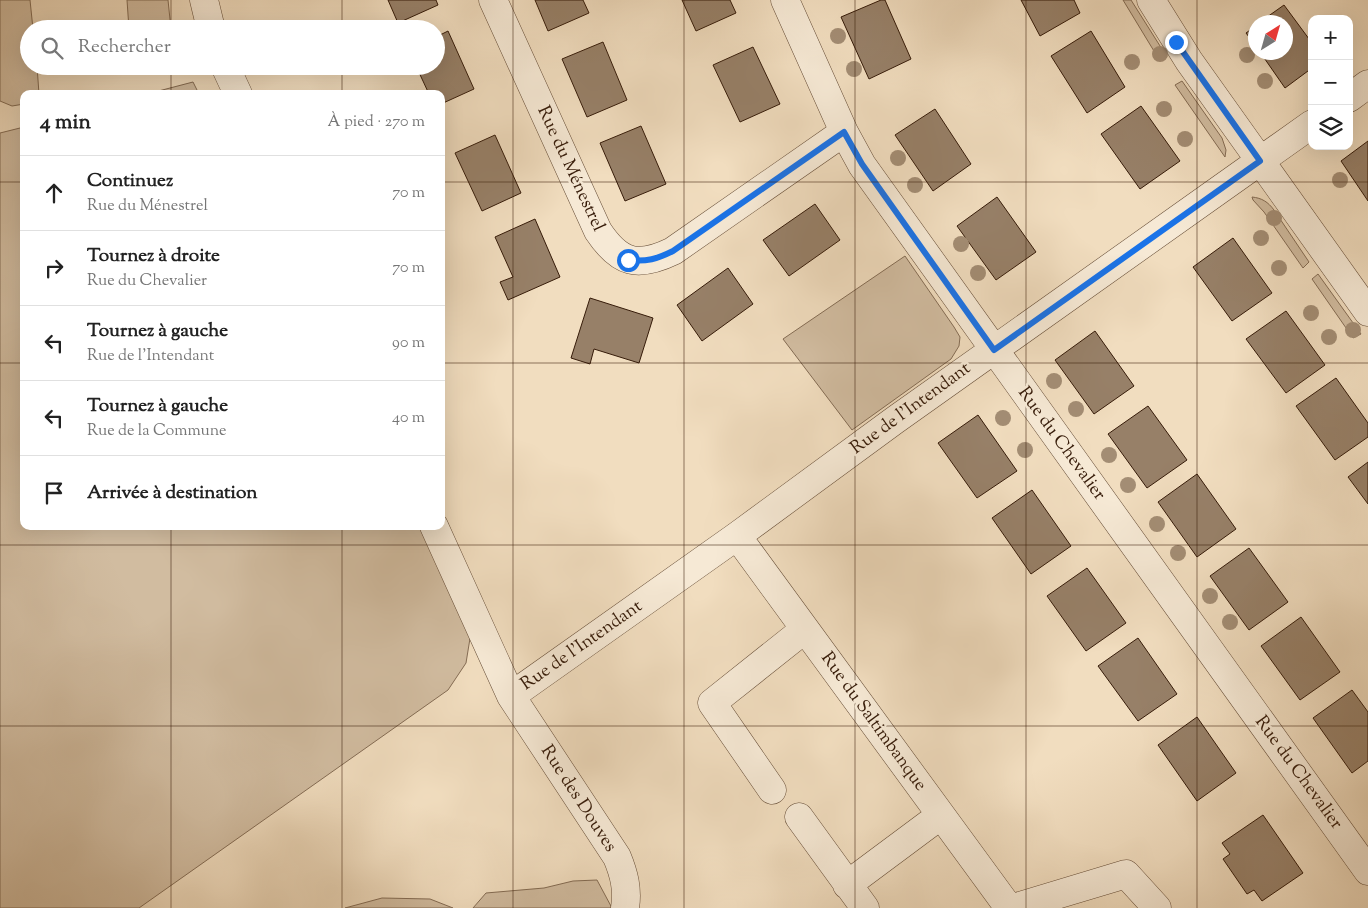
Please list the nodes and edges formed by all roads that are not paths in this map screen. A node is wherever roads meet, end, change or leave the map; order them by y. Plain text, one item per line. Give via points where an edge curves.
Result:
1 (204, 0) edge
2 (492, 0) edge
3 (785, 0) edge
4 (1151, 0) edge
5 (209, 20) edge
6 (229, 75) edge
7 (1368, 84) edge
8 (236, 90) edge
9 (1353, 95) edge
10 (1308, 127) edge
11 (844, 132) junction
12 (1260, 161) junction
13 (1368, 312) edge
14 (994, 350) junction
15 (436, 530) edge
16 (736, 536) junction
17 (805, 629) junction
18 (511, 696) junction
19 (772, 790) dead end
20 (942, 815) junction
21 (799, 817) dead end
22 (1368, 871) edge
23 (847, 885) junction
24 (625, 908) edge
25 (865, 908) edge
26 (1011, 908) edge
27 (1157, 908) edge

1 - 5 street
2 - 11 street, Rue du Ménestrel via 598,231 615,253 628,260 657,259 673,251
3 - 11 street, Rue du Chevalier
4 - 12 street via 1180,48
6 - 8 street
7 - 9 street
10 - 12 street, Rue de l'Intendant
11 - 14 street, Rue du Chevalier via 862,164
12 - 13 street
12 - 14 street, Rue de l'Intendant
14 - 16 street, Rue de l'Intendant
14 - 22 street, Rue du Chevalier
15 - 18 street, Rue des Douves
16 - 17 street, Rue du Saltimbanque
16 - 18 street, Rue de l'Intendant
17 - 19 street via 712,703
17 - 20 street, Rue du Saltimbanque
18 - 24 street, Rue des Douves via 617,857 626,888
20 - 23 street
20 - 26 street, Rue du Saltimbanque
21 - 23 street
23 - 25 street
26 - 27 street via 1126,874

